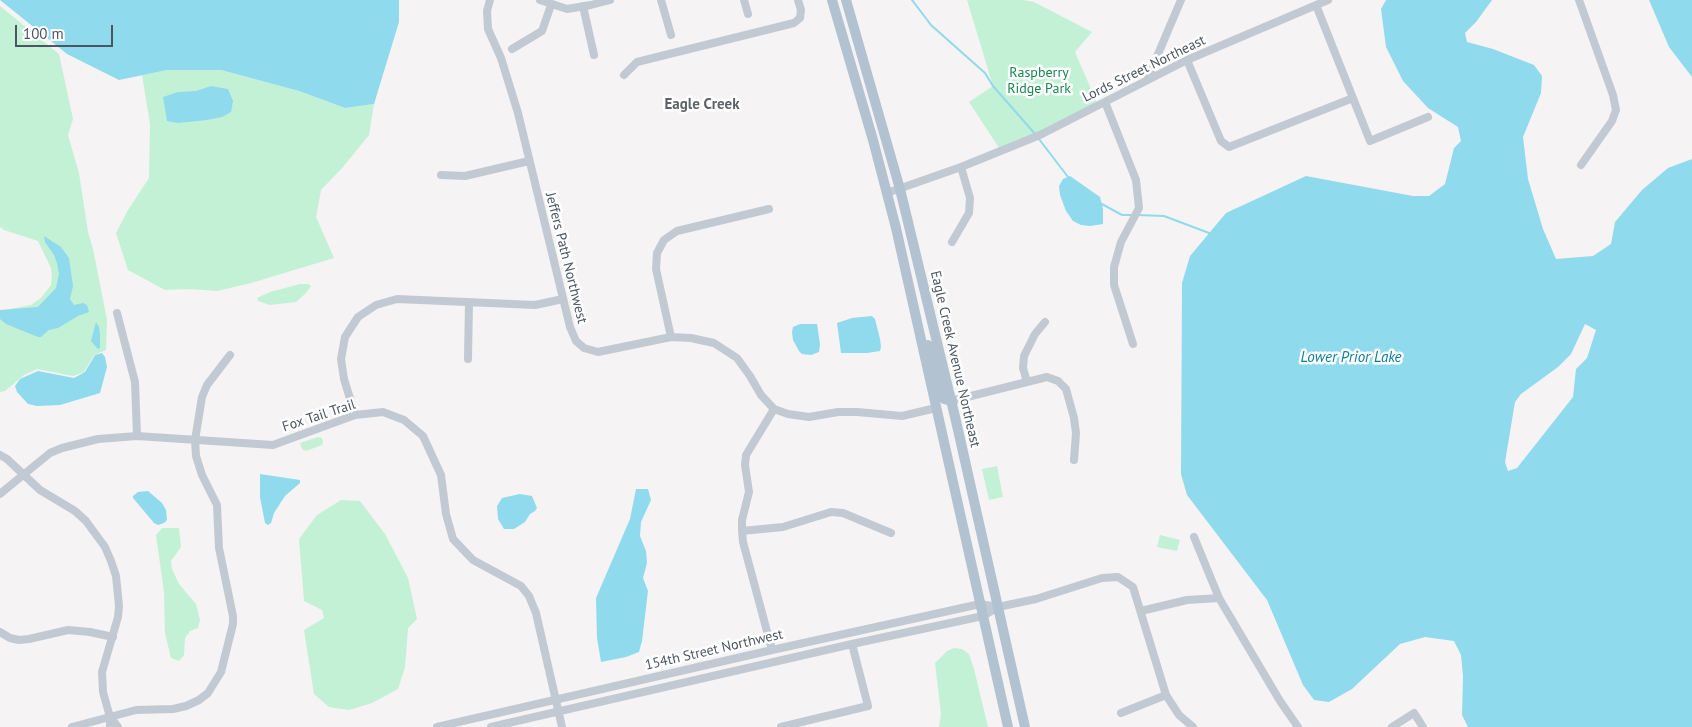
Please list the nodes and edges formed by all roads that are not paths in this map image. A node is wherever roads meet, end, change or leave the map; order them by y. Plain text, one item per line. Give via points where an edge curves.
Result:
1 (490, 0) edge
2 (540, 0) edge
3 (610, 0) edge
4 (661, 0) edge
5 (744, 0) edge
6 (798, 0) edge
7 (832, 0) edge
8 (846, 0) edge
9 (1181, 0) edge
10 (1328, 0) edge
11 (1579, 0) edge
12 (551, 5) junction
13 (1316, 5) junction
14 (583, 6) junction
15 (748, 14) dead end
16 (671, 35) dead end
17 (512, 49) dead end
18 (594, 55) dead end
19 (1187, 60) junction
20 (624, 75) dead end
21 (1147, 80) junction
22 (1353, 98) junction
23 (1105, 102) junction
24 (1428, 117) dead end
25 (530, 161) junction
26 (1580, 165) dead end
27 (961, 167) junction
28 (441, 174) dead end
29 (900, 189) junction
30 (887, 193) junction
31 (769, 208) dead end
32 (952, 242) dead end
33 (563, 299) junction
34 (469, 302) junction
35 (117, 313) dead end
36 (1045, 322) dead end
37 (919, 329) junction
38 (671, 338) junction
39 (1133, 344) dead end
40 (230, 356) dead end
41 (468, 359) dead end
42 (1027, 382) junction
43 (951, 401) junction
44 (774, 408) junction
45 (936, 408) junction
46 (355, 415) junction
47 (137, 436) junction
48 (196, 440) junction
49 (0, 455) edge
50 (1074, 460) dead end
51 (24, 474) junction
52 (0, 494) edge
53 (742, 531) junction
54 (891, 533) dead end
55 (1194, 537) dead end
56 (1219, 598) junction
57 (980, 604) junction
58 (998, 607) junction
59 (1141, 611) junction
60 (983, 616) junction
61 (0, 632) edge
62 (113, 638) junction
63 (852, 644) junction
64 (772, 650) junction
65 (1166, 696) junction
66 (556, 699) junction
67 (558, 710) junction
68 (1121, 713) dead end
69 (110, 717) junction
70 (72, 727) edge
71 (110, 727) edge
72 (118, 727) edge
73 (436, 727) edge
74 (490, 727) edge
75 (562, 727) edge
76 (781, 727) edge
77 (1008, 727) edge
78 (1025, 727) edge
79 (1193, 727) edge
80 (1298, 727) edge
81 (1392, 727) edge
82 (1423, 727) edge

1 - 25 street, Jeffers Path Northwest via 488,29 501,58
2 - 12 street
3 - 14 street
4 - 16 street
5 - 15 street
6 - 20 street via 801,13 794,23 637,62
7 - 30 main road, Eagle Creek Avenue Northeast
8 - 29 main road, Eagle Creek Avenue Northeast
9 - 21 street
10 - 13 street, Lords Street Northeast
11 - 26 street via 1616,110 1612,121
12 - 14 street via 567,9
12 - 17 street via 542,31
13 - 19 street, Lords Street Northeast
13 - 22 street
14 - 18 street
19 - 21 street, Lords Street Northeast
19 - 22 street via 1221,141 1229,147
21 - 23 street, Lords Street Northeast
22 - 24 street via 1370,140
23 - 27 street, Lords Street Northeast via 1040,135
23 - 39 street via 1136,180 1139,208 1121,242 1114,267 1114,286
25 - 28 street via 465,176
25 - 33 street, Jeffers Path Northwest
27 - 29 street, Lords Street Northeast
27 - 32 street via 970,198 969,213
29 - 30 street, Lords Street Northeast
29 - 43 main road, Eagle Creek Avenue Northeast
30 - 37 main road, Eagle Creek Avenue Northeast
31 - 38 street via 678,231 664,240 657,253 656,269
33 - 34 street via 535,305
33 - 38 street, Jeffers Path Northwest via 570,327 576,341 584,348 598,352
34 - 41 street
34 - 46 street via 397,299 376,305 358,317 346,336 341,359
35 - 47 street via 135,382
36 - 42 street via 1024,356
37 - 43 main road via 931,352 942,396 944,400
37 - 45 main road, Eagle Creek Avenue Northeast
38 - 44 street, Jeffers Path Northwest via 714,343 736,358
40 - 48 street via 207,385 202,397
42 - 43 street
42 - 50 street via 1047,377 1066,389 1076,434
43 - 58 main road, Eagle Creek Avenue Northeast
44 - 45 street via 808,417 838,412 902,416
44 - 53 street via 746,455 749,492
45 - 57 main road, Eagle Creek Avenue Northeast
46 - 48 street, Fox Tail Trail via 273,444
46 - 66 street, Fox Tail Trail via 382,412 404,420 423,436 441,475 452,539 473,560 521,586 529,596
47 - 48 street, Fox Tail Trail
47 - 51 street, Fox Tail Trail via 98,439 62,448 50,453
48 - 69 street via 196,456 202,475 217,504 219,548 233,616 221,672 208,693 192,703 173,708 136,710
49 - 51 street
51 - 52 street, Fox Tail Trail
51 - 62 street via 40,490 86,521 104,547 119,592
53 - 54 street via 783,527 821,514 843,512
53 - 64 street
55 - 56 street
56 - 59 street via 1187,600
56 - 80 street
57 - 58 street, 154th Street Northwest
57 - 60 main road, Eagle Creek Avenue Northeast
57 - 64 street, 154th Street Northwest
58 - 59 street, 154th Street Northwest via 1036,599 1102,578 1118,577 1133,587
58 - 60 street, 154th Street Northwest
58 - 78 main road, Eagle Creek Avenue Northeast
59 - 65 street, 154th Street Northwest
60 - 63 street, 154th Street Northwest
60 - 77 main road, Eagle Creek Avenue Northeast
61 - 62 street via 18,640 68,630
62 - 69 street via 102,672 103,692
63 - 67 street, 154th Street Northwest
63 - 76 street via 868,706
64 - 66 street, 154th Street Northwest
65 - 68 street
65 - 79 street
66 - 67 street, Fox Tail Trail
66 - 73 street, 154th Street Northwest
67 - 74 street, 154th Street Northwest
67 - 75 street, Fox Tail Trail
69 - 70 street
69 - 71 street
69 - 72 street
81 - 82 street via 1414,714

